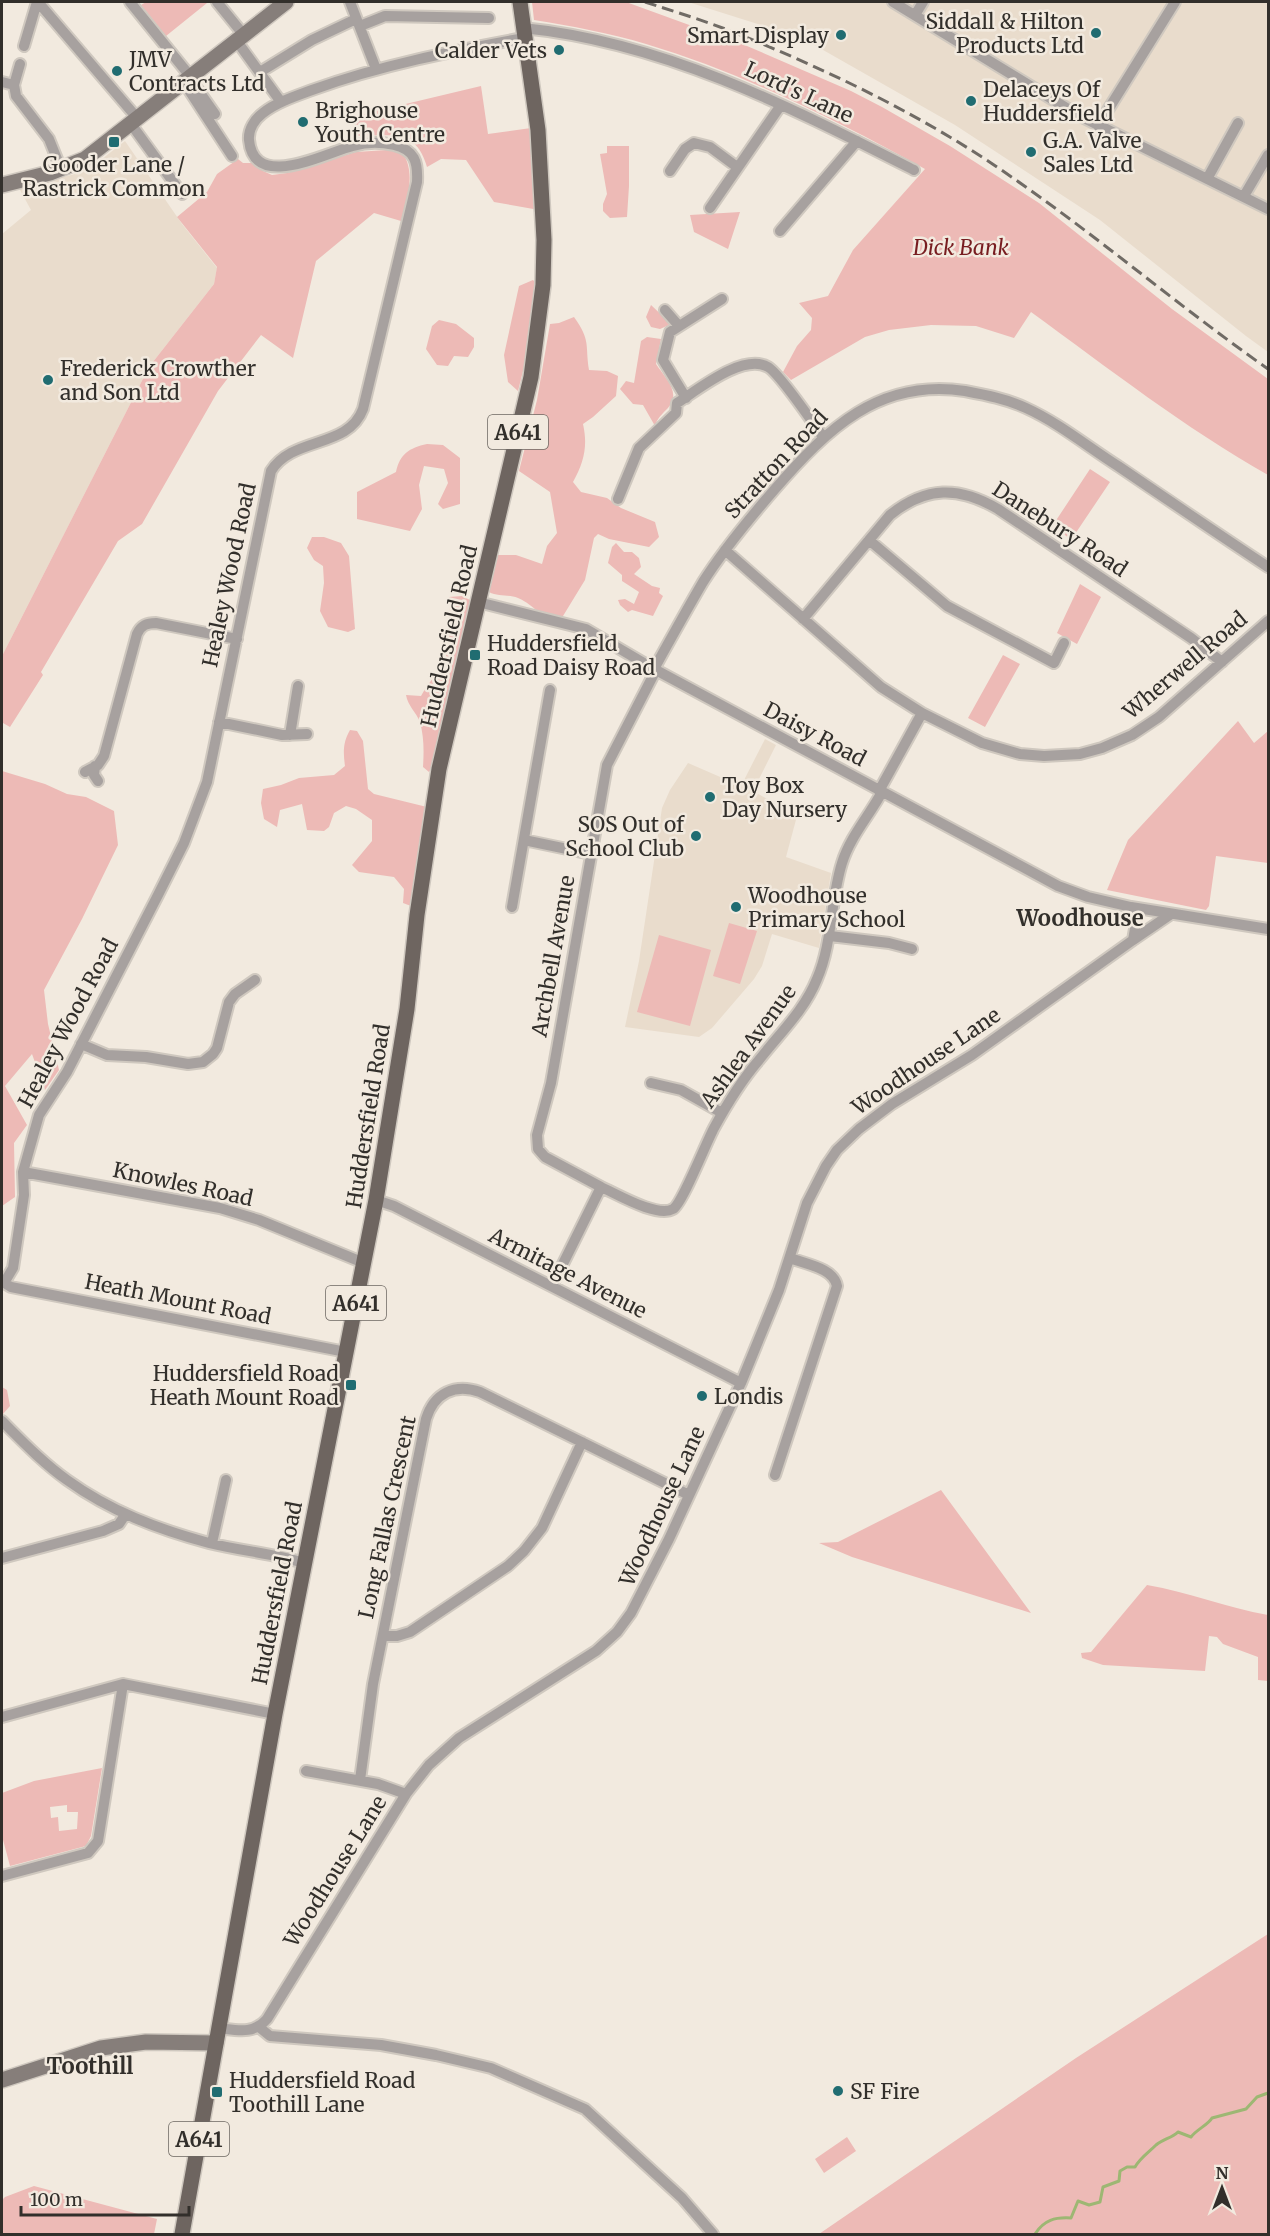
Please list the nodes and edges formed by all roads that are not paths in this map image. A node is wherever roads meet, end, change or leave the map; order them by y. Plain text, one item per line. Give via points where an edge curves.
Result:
1 (38, 2) edge
2 (130, 2) edge
3 (217, 2) edge
4 (286, 2) edge
5 (350, 2) edge
6 (520, 2) edge
7 (893, 2) edge
8 (923, 2) edge
9 (1175, 2) edge
10 (915, 15) junction
11 (489, 18) dead end
12 (358, 23) junction
13 (524, 33) junction
14 (240, 37) junction
15 (24, 46) dead end
16 (20, 64) dead end
17 (376, 69) junction
18 (260, 72) junction
19 (187, 78) junction
20 (2, 82) edge
21 (14, 86) junction
22 (281, 102) junction
23 (780, 105) junction
24 (215, 114) dead end
25 (135, 121) junction
26 (1238, 123) dead end
27 (1098, 126) junction
28 (857, 141) junction
29 (1269, 155) edge
30 (232, 156) dead end
31 (737, 166) junction
32 (61, 169) junction
33 (914, 170) dead end
34 (670, 171) dead end
35 (1207, 179) junction
36 (2, 185) edge
37 (182, 194) dead end
38 (1244, 196) junction
39 (710, 208) dead end
40 (1269, 209) edge
41 (780, 231) dead end
42 (722, 299) dead end
43 (665, 310) dead end
44 (679, 326) junction
45 (686, 398) junction
46 (823, 437) junction
47 (618, 499) dead end
48 (869, 540) junction
49 (725, 550) junction
50 (1269, 567) edge
51 (478, 602) junction
52 (803, 619) junction
53 (1269, 621) edge
54 (237, 639) junction
55 (1064, 643) dead end
56 (1222, 662) junction
57 (655, 670) junction
58 (298, 686) dead end
59 (550, 690) dead end
60 (922, 713) junction
61 (219, 722) junction
62 (307, 734) dead end
63 (290, 735) junction
64 (96, 766) junction
65 (85, 772) dead end
66 (98, 781) dead end
67 (880, 791) junction
68 (524, 840) junction
69 (591, 854) junction
70 (512, 907) dead end
71 (1131, 907) junction
72 (1171, 914) junction
73 (1269, 930) edge
74 (830, 936) junction
75 (1133, 940) junction
76 (912, 950) dead end
77 (255, 980) dead end
78 (81, 1044) junction
79 (651, 1083) dead end
80 (722, 1113) junction
81 (23, 1175) junction
82 (601, 1187) junction
83 (376, 1200) junction
84 (790, 1258) junction
85 (364, 1263) junction
86 (2, 1282) edge
87 (552, 1286) junction
88 (346, 1352) junction
89 (741, 1383) junction
90 (2, 1421) edge
91 (582, 1442) junction
92 (775, 1475) dead end
93 (226, 1480) dead end
94 (689, 1495) junction
95 (125, 1515) junction
96 (212, 1544) junction
97 (2, 1558) edge
98 (304, 1563) junction
99 (383, 1636) junction
100 (123, 1684) junction
101 (275, 1714) junction
102 (2, 1717) edge
103 (306, 1771) dead end
104 (360, 1780) junction
105 (406, 1794) junction
106 (2, 1876) edge
107 (259, 2027) junction
108 (217, 2035) junction
109 (2, 2080) edge
110 (182, 2235) edge
111 (713, 2235) edge

1 - 15 street
1 - 25 street
2 - 19 street
3 - 14 street
4 - 14 street
5 - 12 street
6 - 13 main road, Huddersfield Road / A641
7 - 10 street
8 - 10 street
9 - 27 street
10 - 27 street
11 - 12 street via 385,16
12 - 17 street
12 - 18 street via 312,40
13 - 17 street, Healey Wood Road
13 - 23 street, Lord's Lane via 585,38 655,55
13 - 51 main road, Huddersfield Road / A641 via 538,130 543,285 531,377
14 - 18 street
14 - 19 street
16 - 21 street
17 - 22 street, Healey Wood Road
18 - 22 street
19 - 24 street
19 - 25 street
19 - 30 street
20 - 21 street
21 - 32 street via 16,96 49,140
22 - 54 street, Healey Wood Road via 258,117 249,134 253,153 268,166 286,167 356,145 388,144 408,150 414,157 417,182 361,414 347,431 293,452 279,460 271,471
23 - 28 street, Lord's Lane
23 - 31 street
25 - 32 street via 85,159
25 - 37 street
26 - 35 street
27 - 35 street
28 - 33 street, Lord's Lane
28 - 41 street
29 - 38 street
31 - 34 street via 710,147 694,143
31 - 39 street
32 - 36 street
35 - 38 street
38 - 40 street
42 - 44 street
43 - 44 street
44 - 45 street via 670,332 663,360
45 - 46 street via 736,367 763,365 772,369
45 - 47 street via 677,403 676,413 639,448
46 - 49 street, Stratton Road
46 - 50 street, Stratton Road via 840,422 900,393 943,388 1000,398 1050,421
48 - 52 street, Danebury Road
48 - 55 street via 947,606 1011,641 1054,663
48 - 56 street, Danebury Road via 890,515 916,498 945,492 971,495 998,509
49 - 52 street, Wherwell Road
49 - 57 street, Stratton Road
51 - 57 street, Daisy Road via 586,629
51 - 83 main road, Huddersfield Road / A641 via 439,769 407,1009
52 - 60 street, Wherwell Road via 870,679
53 - 56 street, Wherwell Road
54 - 61 street, Healey Wood Road
54 - 64 street via 156,623 142,627 104,756
56 - 60 street, Wherwell Road via 1139,731 1109,746 1080,754 1036,756 1004,751
57 - 67 street, Daisy Road
57 - 69 street, Archbell Avenue via 610,758
58 - 63 street
59 - 68 street
60 - 67 street
61 - 63 street
61 - 78 street, Healey Wood Road via 207,782 184,843
62 - 63 street
64 - 65 street
64 - 66 street via 94,775
67 - 71 street, Daisy Road via 1044,879 1088,897
67 - 74 street, Ashlea Avenue via 844,858
68 - 69 street
68 - 70 street
69 - 82 street, Archbell Avenue via 551,1083 536,1142 539,1152 552,1162
71 - 72 street
71 - 75 street via 1136,923
72 - 73 street
72 - 75 street, Woodhouse Lane
74 - 76 street via 889,943
74 - 80 street, Ashlea Avenue via 819,976 805,1003
75 - 84 street, Woodhouse Lane via 972,1055 892,1104 852,1136 825,1166 811,1193
77 - 78 street via 232,998 213,1054 203,1062 107,1055
78 - 81 street, Healey Wood Road via 39,1115
79 - 80 street via 681,1090
80 - 82 street, Ashlea Avenue via 674,1209 651,1209
81 - 85 street, Knowles Road via 220,1208
81 - 86 street, Healey Wood Road via 24,1195 13,1268
82 - 87 street
83 - 85 main road, Huddersfield Road / A641
83 - 87 street, Armitage Avenue
84 - 89 street, Woodhouse Lane
84 - 92 street via 828,1272 837,1286
85 - 88 main road, Huddersfield Road / A641
86 - 88 street, Heath Mount Road via 11,1287
87 - 89 street, Armitage Avenue
88 - 98 main road, Huddersfield Road / A641
89 - 94 street, Woodhouse Lane
90 - 95 street via 66,1479
91 - 94 street, Long Fallas Crescent
91 - 99 street via 542,1528 517,1558 410,1632
91 - 99 street, Long Fallas Crescent via 472,1389 454,1389 439,1396 426,1419
93 - 96 street
94 - 105 street, Woodhouse Lane via 638,1601 617,1632 596,1651 459,1738 429,1765
95 - 96 street
95 - 97 street via 119,1524 104,1531
96 - 98 street
98 - 101 main road, Huddersfield Road / A641
99 - 104 street, Long Fallas Crescent
100 - 101 street
100 - 102 street
100 - 106 street via 94,1848 88,1853
101 - 108 main road, Huddersfield Road / A641
103 - 104 street
104 - 105 street
105 - 107 street, Woodhouse Lane
107 - 108 street
107 - 111 street via 270,2036 381,2045 491,2068 585,2109 682,2198
108 - 109 street via 102,2048
108 - 110 main road, Huddersfield Road / A641

